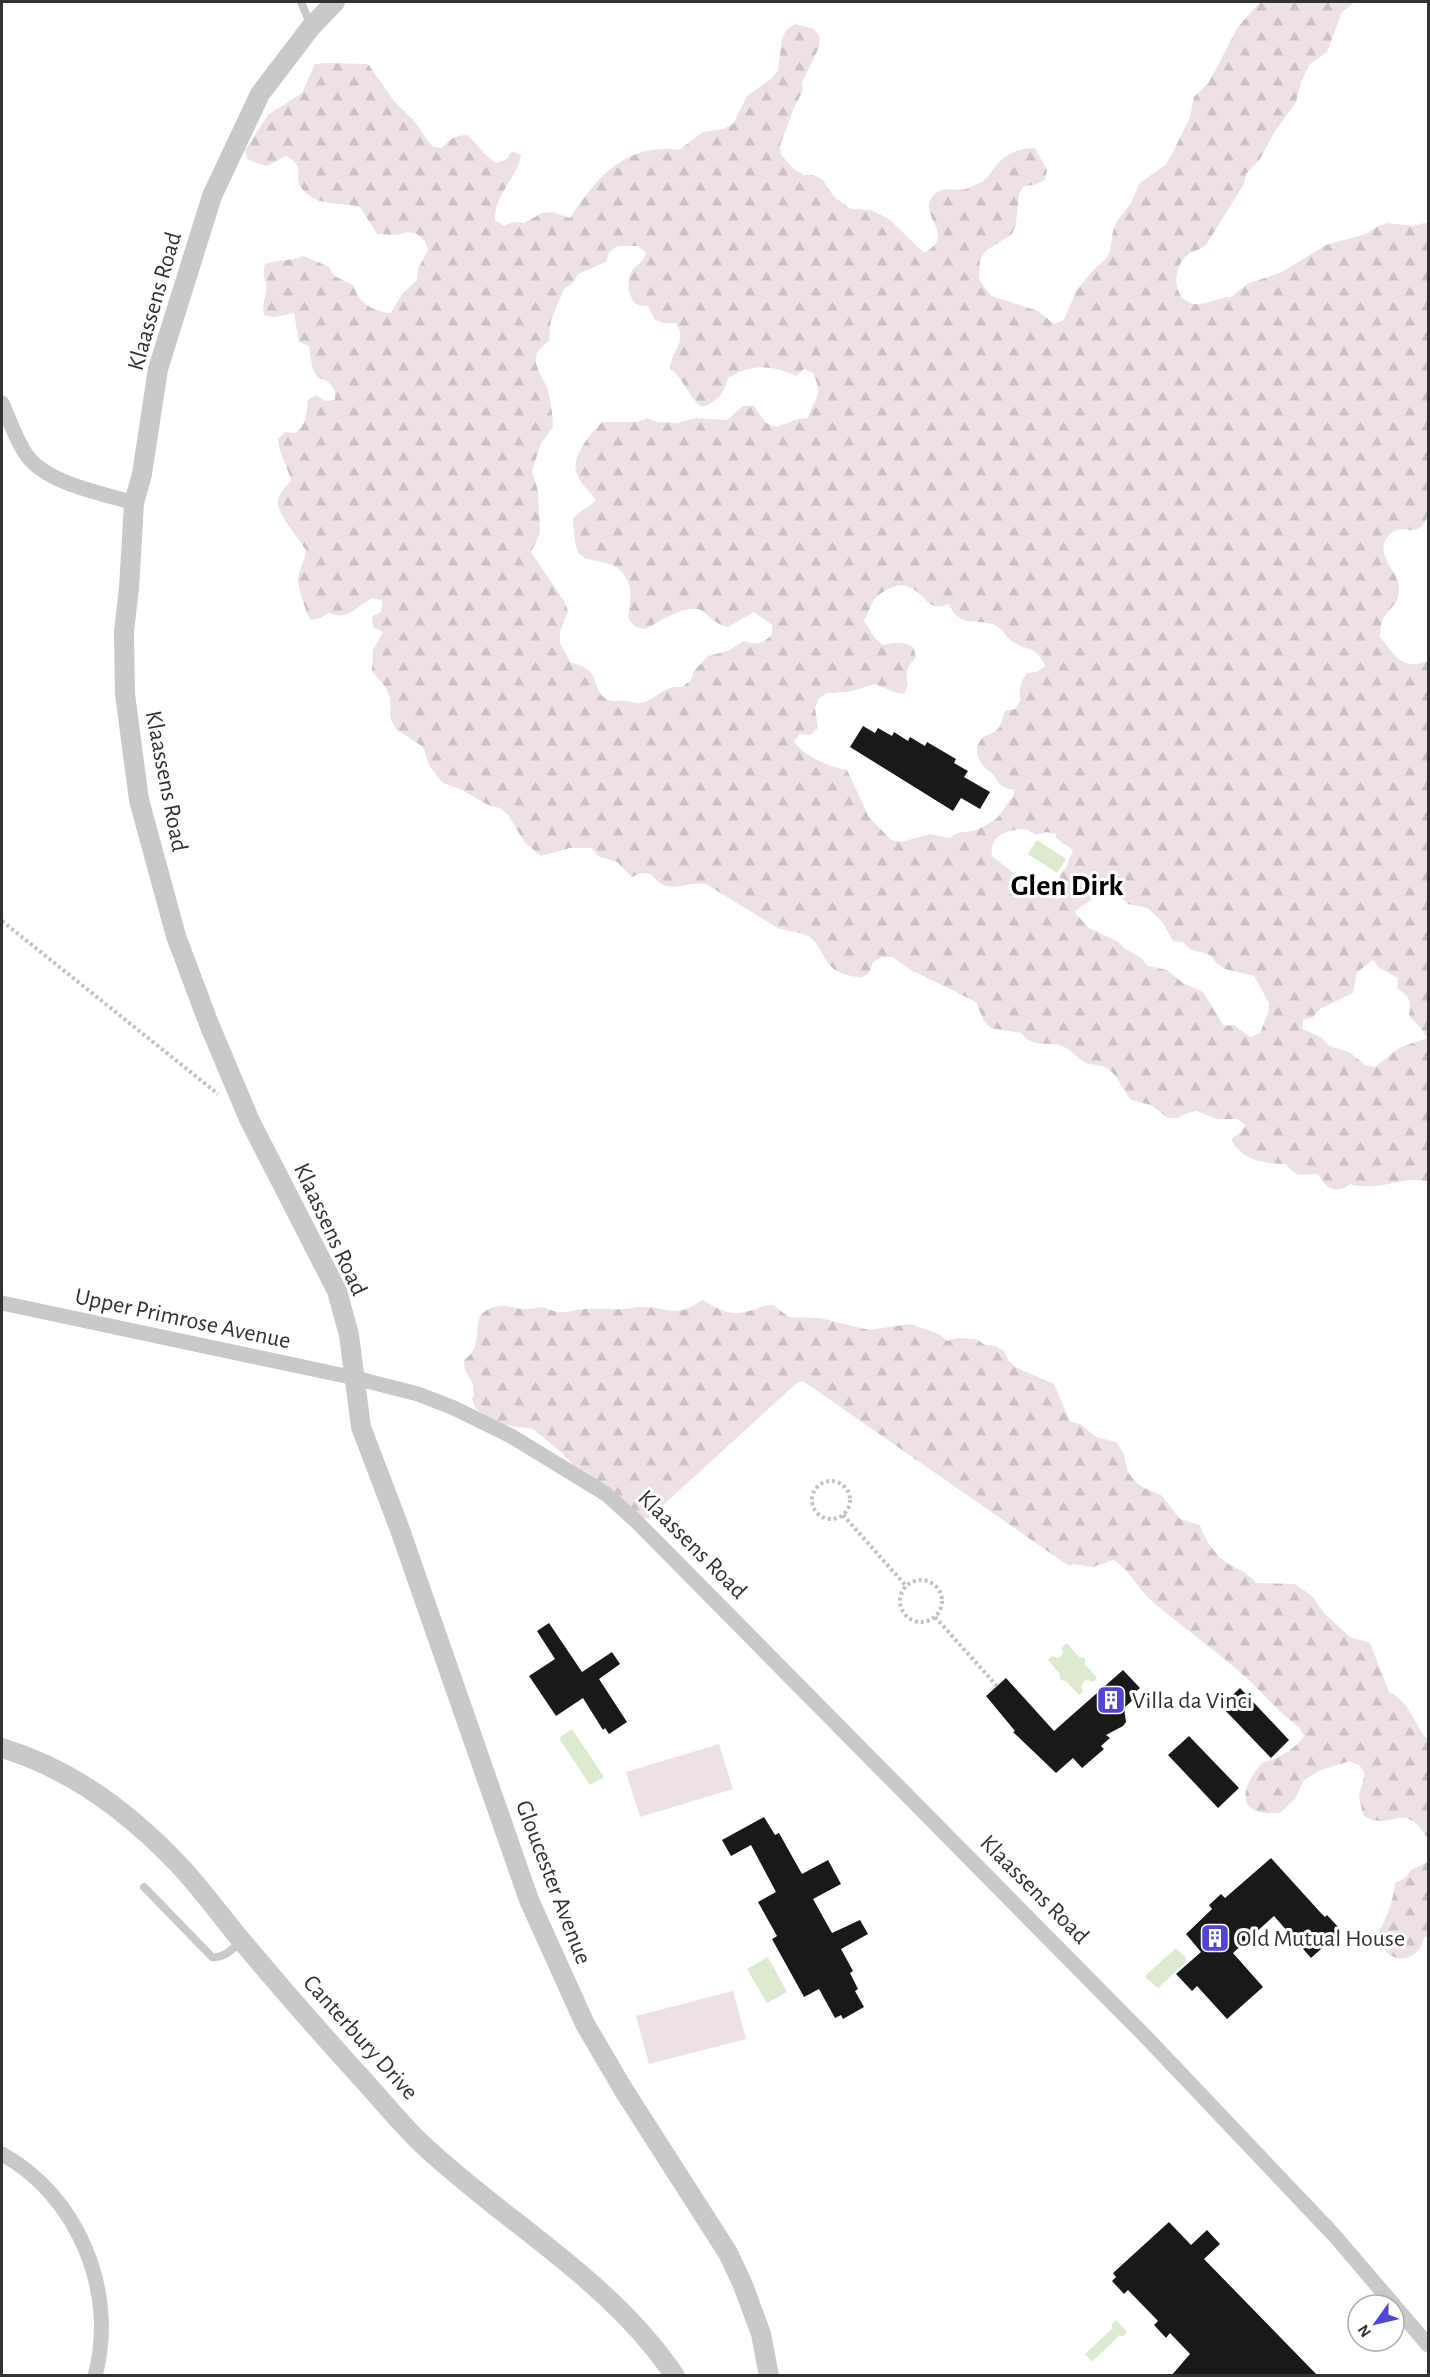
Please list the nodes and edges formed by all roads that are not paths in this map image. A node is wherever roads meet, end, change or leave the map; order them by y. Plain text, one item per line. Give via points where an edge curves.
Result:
1 (301, 2) edge
2 (335, 2) edge
3 (311, 27) junction
4 (2, 403) edge
5 (134, 503) junction
6 (2, 1303) edge
7 (355, 1378) junction
8 (2, 1749) edge
9 (144, 1887) dead end
10 (242, 1941) junction
11 (2, 2154) edge
12 (1428, 2345) edge
13 (95, 2376) edge
14 (675, 2376) edge
15 (769, 2376) edge

1 - 3 lane
2 - 3 street, Klaassens Road
3 - 5 street, Klaassens Road via 260,93 212,196 158,369
4 - 5 street via 19,443 29,459 44,471 62,481
5 - 7 street, Klaassens Road via 124,632 125,694 139,800 190,975 249,1119 337,1291
6 - 7 street, Upper Primrose Avenue
7 - 12 street, Klaassens Road via 418,1394 511,1436 606,1494 636,1521 1146,2037 1334,2235
7 - 15 street, Gloucester Avenue via 369,1451 529,1900 585,2024 728,2253 760,2334
8 - 10 street, Canterbury Drive via 33,1758 95,1791 126,1814 179,1865
9 - 10 lane via 212,1957 219,1958
10 - 14 street, Canterbury Drive via 419,2142 632,2321
11 - 13 street via 24,2166 60,2203 82,2239 98,2284 99,2361

